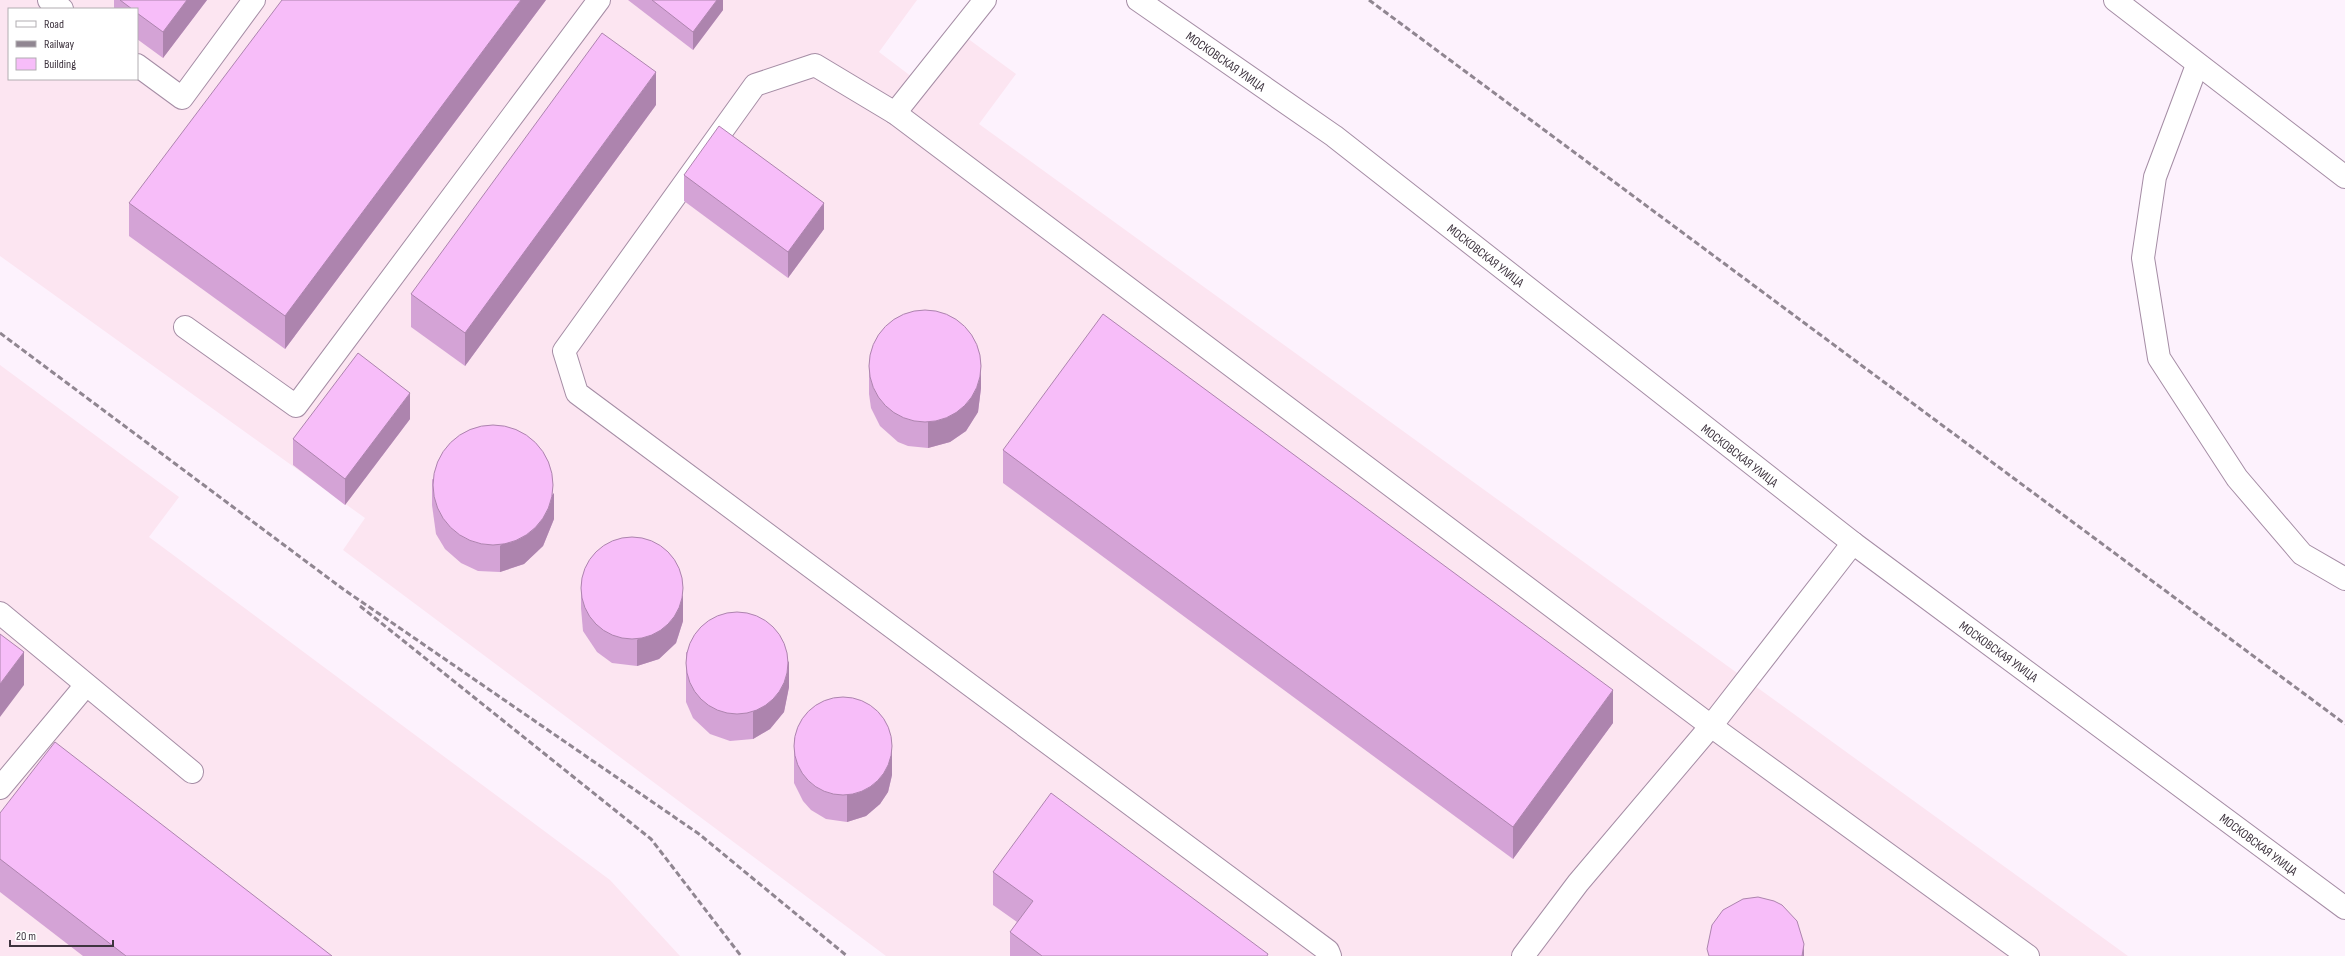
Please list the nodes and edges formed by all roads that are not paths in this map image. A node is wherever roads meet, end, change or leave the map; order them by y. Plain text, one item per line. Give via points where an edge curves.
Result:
1 (49, 0) edge
2 (254, 0) edge
3 (599, 0) edge
4 (985, 0) edge
5 (1138, 0) edge
6 (2115, 0) edge
7 (61, 8) edge
8 (2197, 65) junction
9 (138, 66) edge
10 (895, 113) junction
11 (2345, 177) edge
12 (185, 327) dead end
13 (1853, 543) junction
14 (2345, 579) edge
15 (0, 613) edge
16 (86, 685) junction
17 (1711, 726) junction
18 (192, 772) dead end
19 (0, 788) edge
20 (2345, 908) edge
21 (1330, 956) edge
22 (1523, 956) edge
23 (2028, 956) edge

1 - 7 street
2 - 9 street via 182,98
3 - 12 street via 296,406
4 - 10 street
5 - 13 street, МОСКОВСКАЯ УЛИЦА via 1334,136
6 - 8 street
8 - 11 street
8 - 14 street via 2155,177 2143,258 2159,358 2237,478 2302,554
10 - 17 street
10 - 21 street via 815,65 755,85 564,351 578,393 1322,946
13 - 17 street
13 - 20 street, МОСКОВСКАЯ УЛИЦА
15 - 16 street
16 - 18 street
16 - 19 street
17 - 22 street via 1578,883
17 - 23 street

